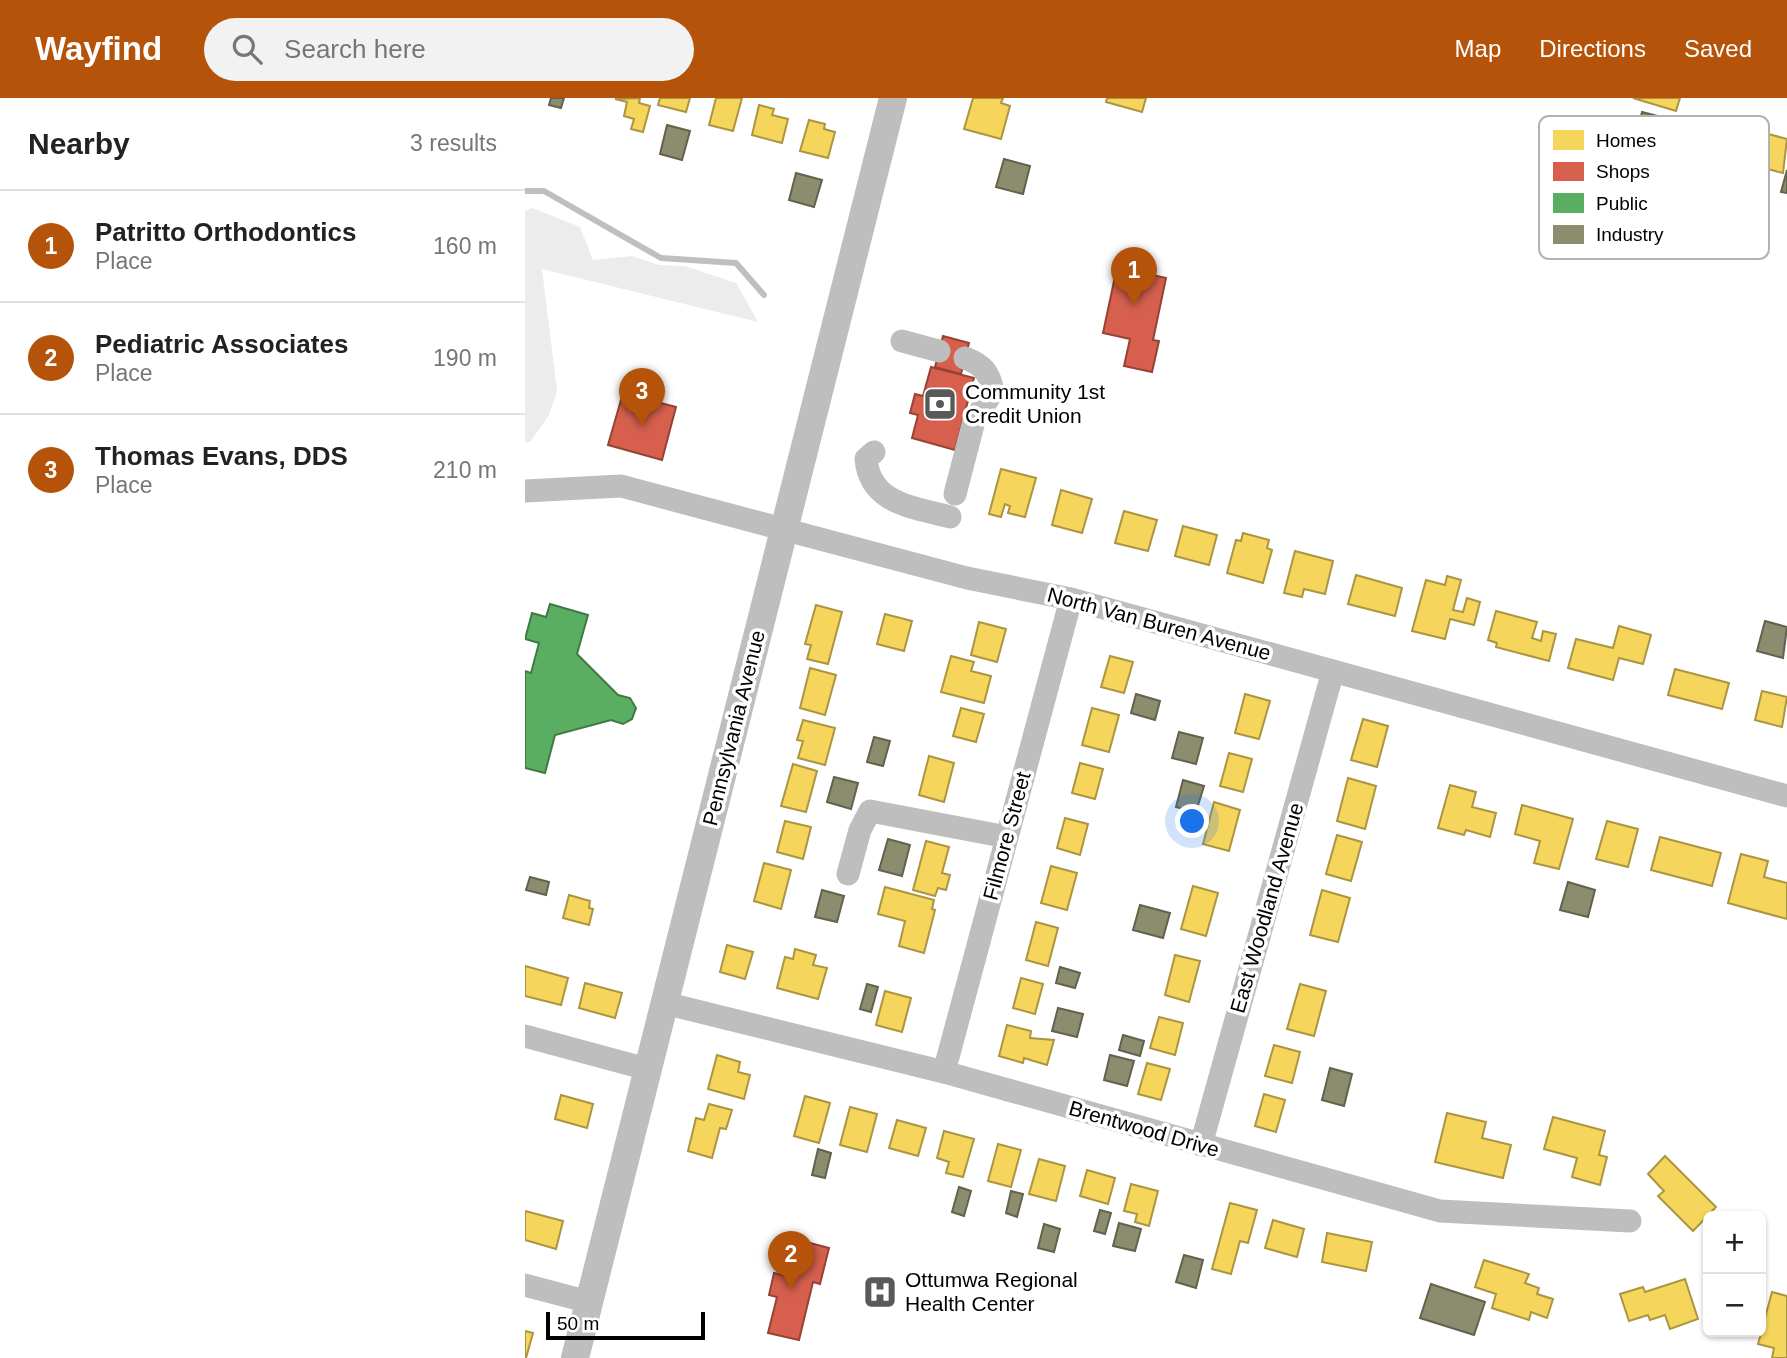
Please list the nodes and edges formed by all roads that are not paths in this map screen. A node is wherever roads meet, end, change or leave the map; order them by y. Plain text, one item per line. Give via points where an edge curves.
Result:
1 (893, 98) edge
2 (902, 341) dead end
3 (939, 351) dead end
4 (965, 358) dead end
5 (874, 452) dead end
6 (525, 491) edge
7 (955, 494) dead end
8 (950, 517) dead end
9 (785, 527) junction
10 (1071, 599) junction
11 (1333, 671) junction
12 (1787, 796) edge
13 (1007, 837) junction
14 (848, 874) dead end
15 (664, 1003) junction
16 (525, 1036) edge
17 (647, 1069) junction
18 (944, 1072) junction
19 (1201, 1145) junction
20 (1630, 1221) dead end
21 (525, 1285) edge
22 (589, 1302) junction
23 (575, 1358) edge

1 - 9 main road, Pennsylvania Avenue
2 - 3 street
4 - 7 street via 982,364 993,391 974,421
5 - 8 street via 866,459 867,474 890,501
6 - 9 street, North Van Buren Avenue via 621,486
9 - 10 street, North Van Buren Avenue via 967,578
9 - 15 main road, Pennsylvania Avenue
10 - 11 street, North Van Buren Avenue
10 - 13 street, Filmore Street
11 - 12 street, North Van Buren Avenue
11 - 19 street, East Woodland Avenue
13 - 14 street via 870,811
13 - 18 street, Filmore Street
15 - 17 main road, Pennsylvania Avenue
15 - 18 street, Brentwood Drive
16 - 17 street
17 - 22 main road, Pennsylvania Avenue
18 - 19 street, Brentwood Drive
19 - 20 street, Brentwood Drive via 1440,1211
21 - 22 street
22 - 23 main road, Pennsylvania Avenue

